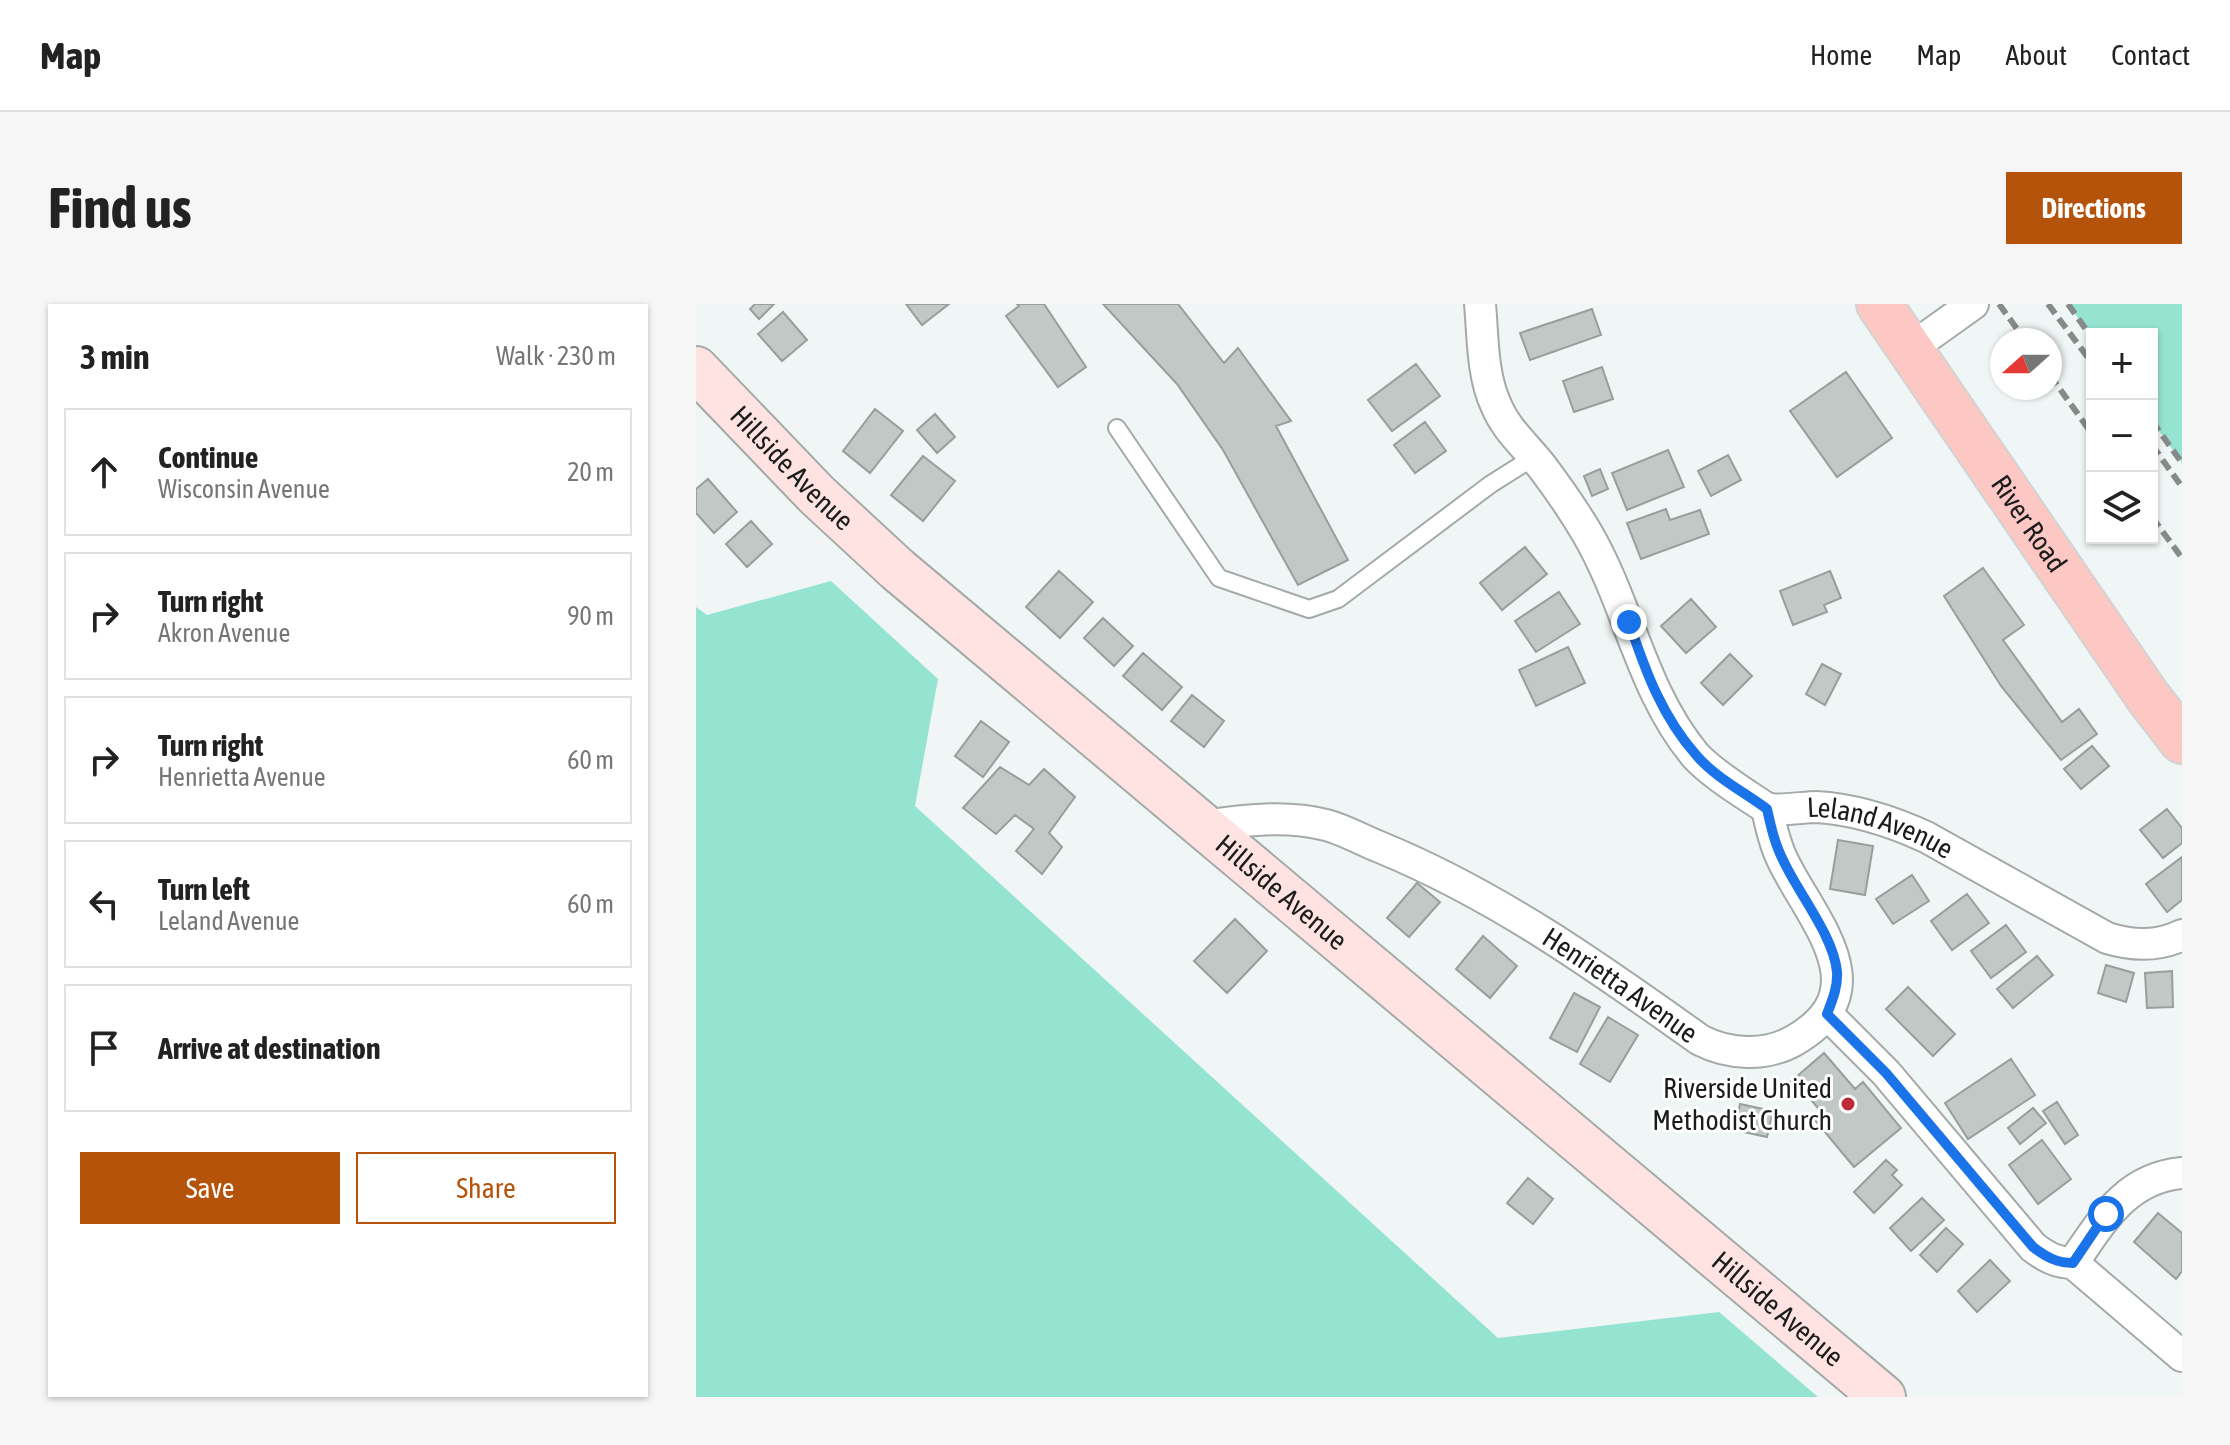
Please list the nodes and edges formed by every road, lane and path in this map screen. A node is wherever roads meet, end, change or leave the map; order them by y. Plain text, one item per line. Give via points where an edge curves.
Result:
1 (1480, 304) edge
2 (1879, 304) edge
3 (1973, 304) edge
4 (1910, 349) junction
5 (696, 369) edge
6 (1117, 428) dead end
7 (1534, 457) junction
8 (2182, 741) edge
9 (1767, 809) junction
10 (1205, 826) junction
11 (2182, 935) edge
12 (1827, 1014) junction
13 (2182, 1173) edge
14 (2073, 1263) junction
15 (2182, 1356) edge
16 (1883, 1397) edge

1 - 7 street, Leland Avenue via 1495,405
2 - 4 main road, River Road
3 - 4 street
4 - 8 main road, River Road
5 - 10 street, Hillside Avenue via 897,569
6 - 7 lane via 1219,578 1309,609 1338,599
7 - 9 street, Leland Avenue via 1610,576 1660,704 1707,766
9 - 11 street, Leland Avenue via 1816,807 1901,825 2126,944 2145,945
9 - 12 street via 1783,861 1834,955 1835,995
10 - 12 street, Henrietta Avenue via 1277,819 1325,825 1404,858 1532,925 1712,1046 1762,1052 1787,1045
10 - 16 street, Hillside Avenue
12 - 14 street via 1886,1073 2033,1247 2047,1258
13 - 14 street via 2129,1192 2106,1214
14 - 15 street

